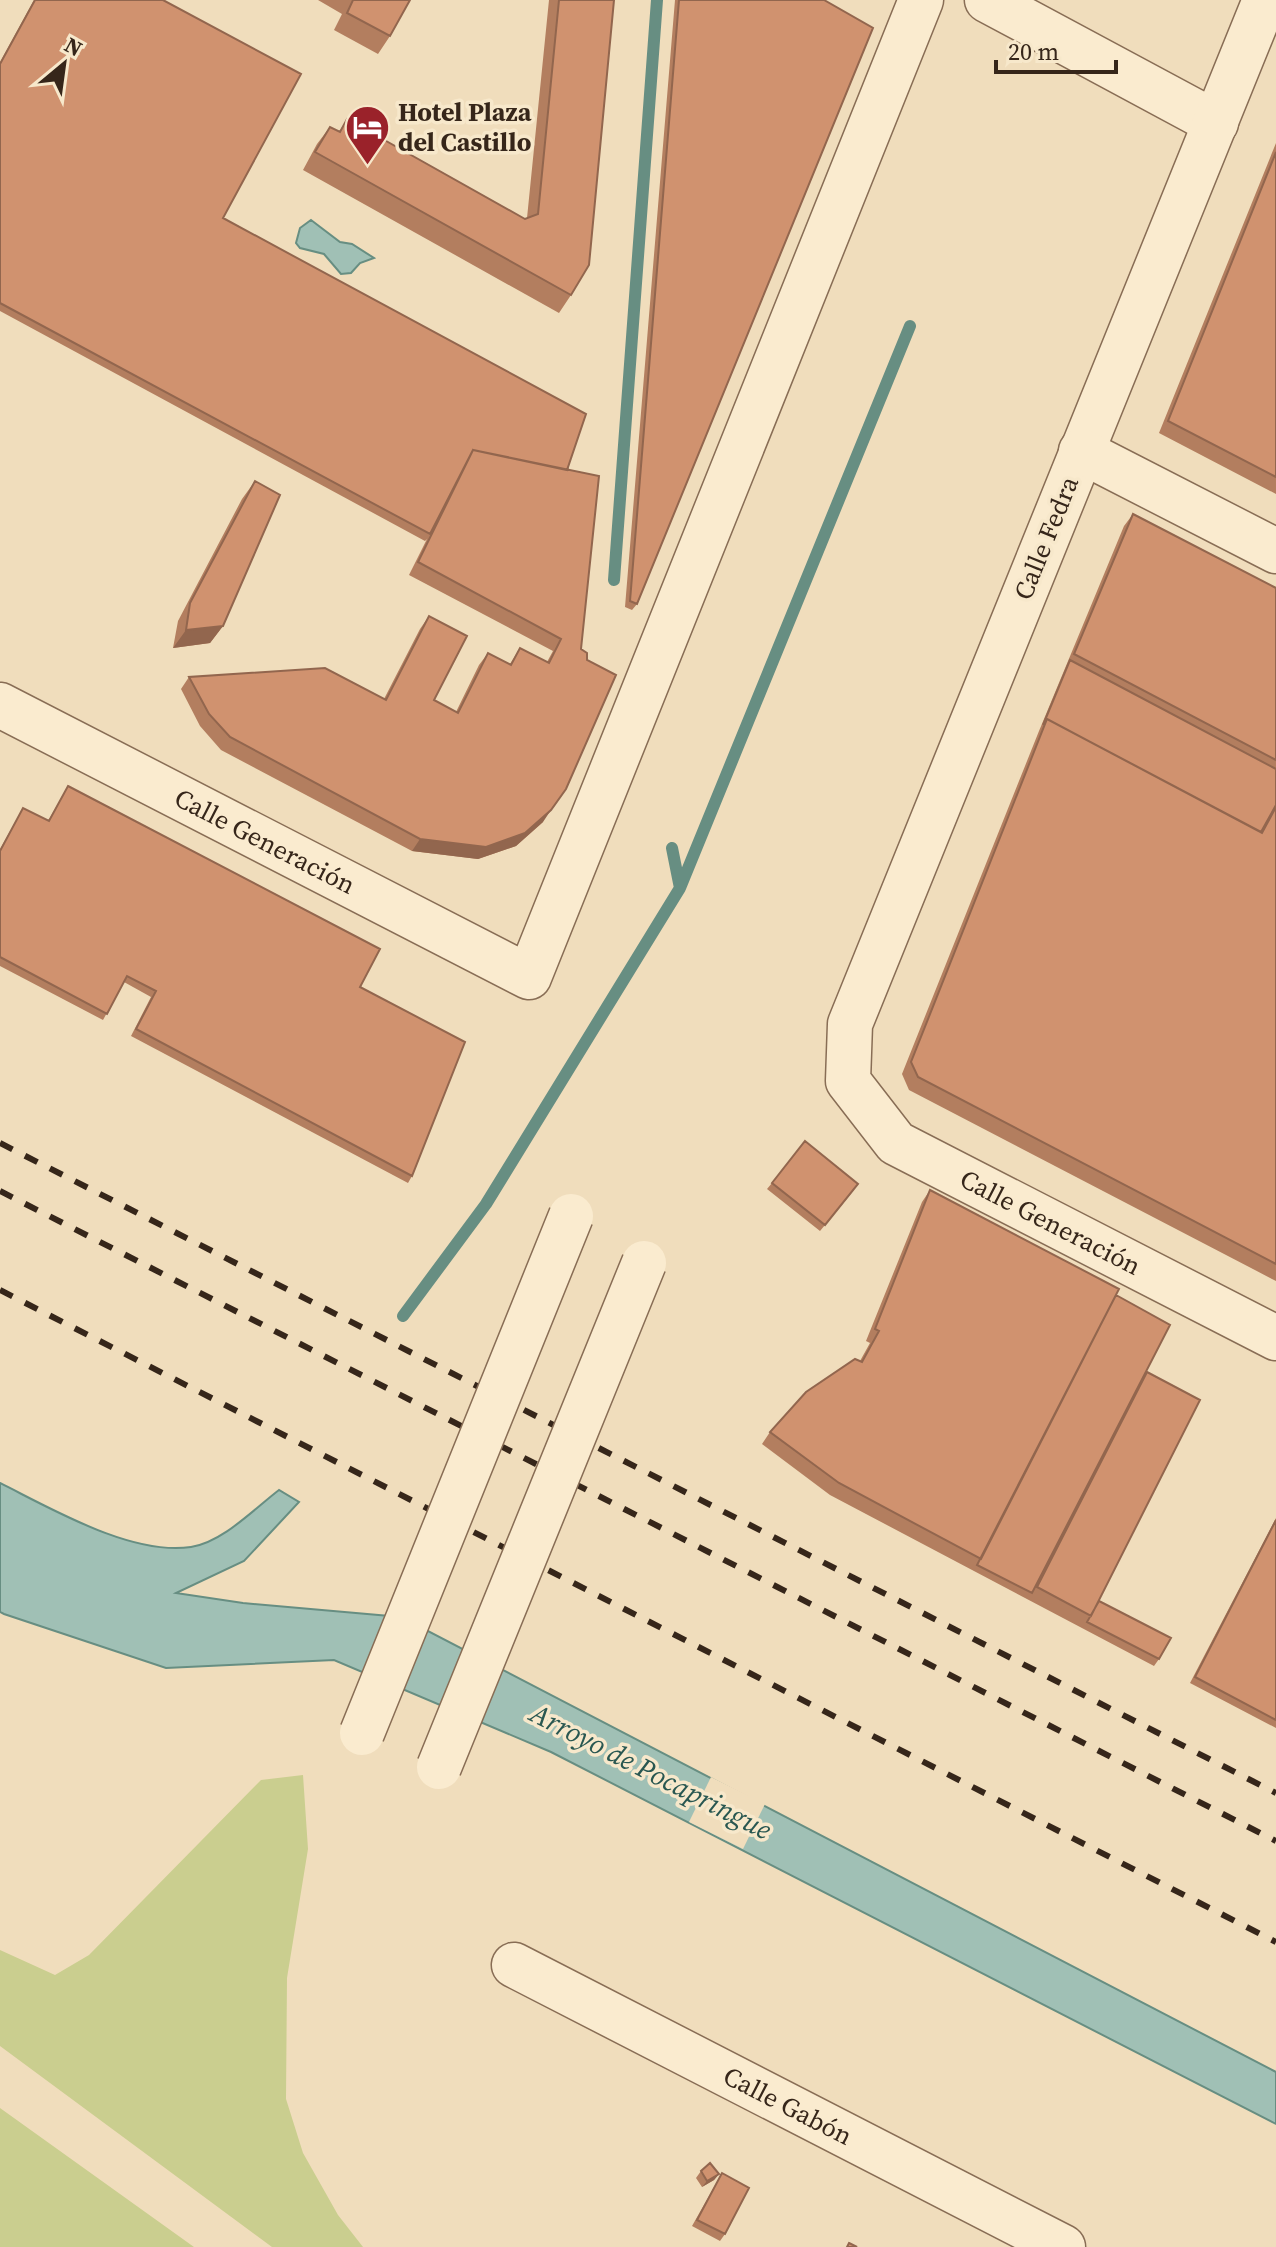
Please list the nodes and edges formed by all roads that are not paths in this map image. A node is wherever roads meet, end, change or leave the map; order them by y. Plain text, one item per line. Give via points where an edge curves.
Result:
1 (921, 0) edge
2 (987, 0) edge
3 (1265, 0) edge
4 (1216, 123) junction
5 (1081, 451) junction
6 (1276, 551) edge
7 (0, 705) edge
8 (848, 1081) joint
9 (571, 1216) dead end
10 (644, 1263) dead end
11 (1276, 1338) edge
12 (362, 1733) dead end
13 (439, 1767) dead end
14 (514, 1965) dead end
15 (1063, 2247) edge

1 - 7 street, Calle Generación via 529,977
2 - 4 street
3 - 4 street, Calle Fedra
4 - 5 street, Calle Fedra
5 - 6 street
5 - 8 street, Calle Fedra via 850,1024
8 - 11 street, Calle Generación via 896,1143
9 - 12 street, bridge
10 - 13 street, bridge
14 - 15 street, Calle Gabón

